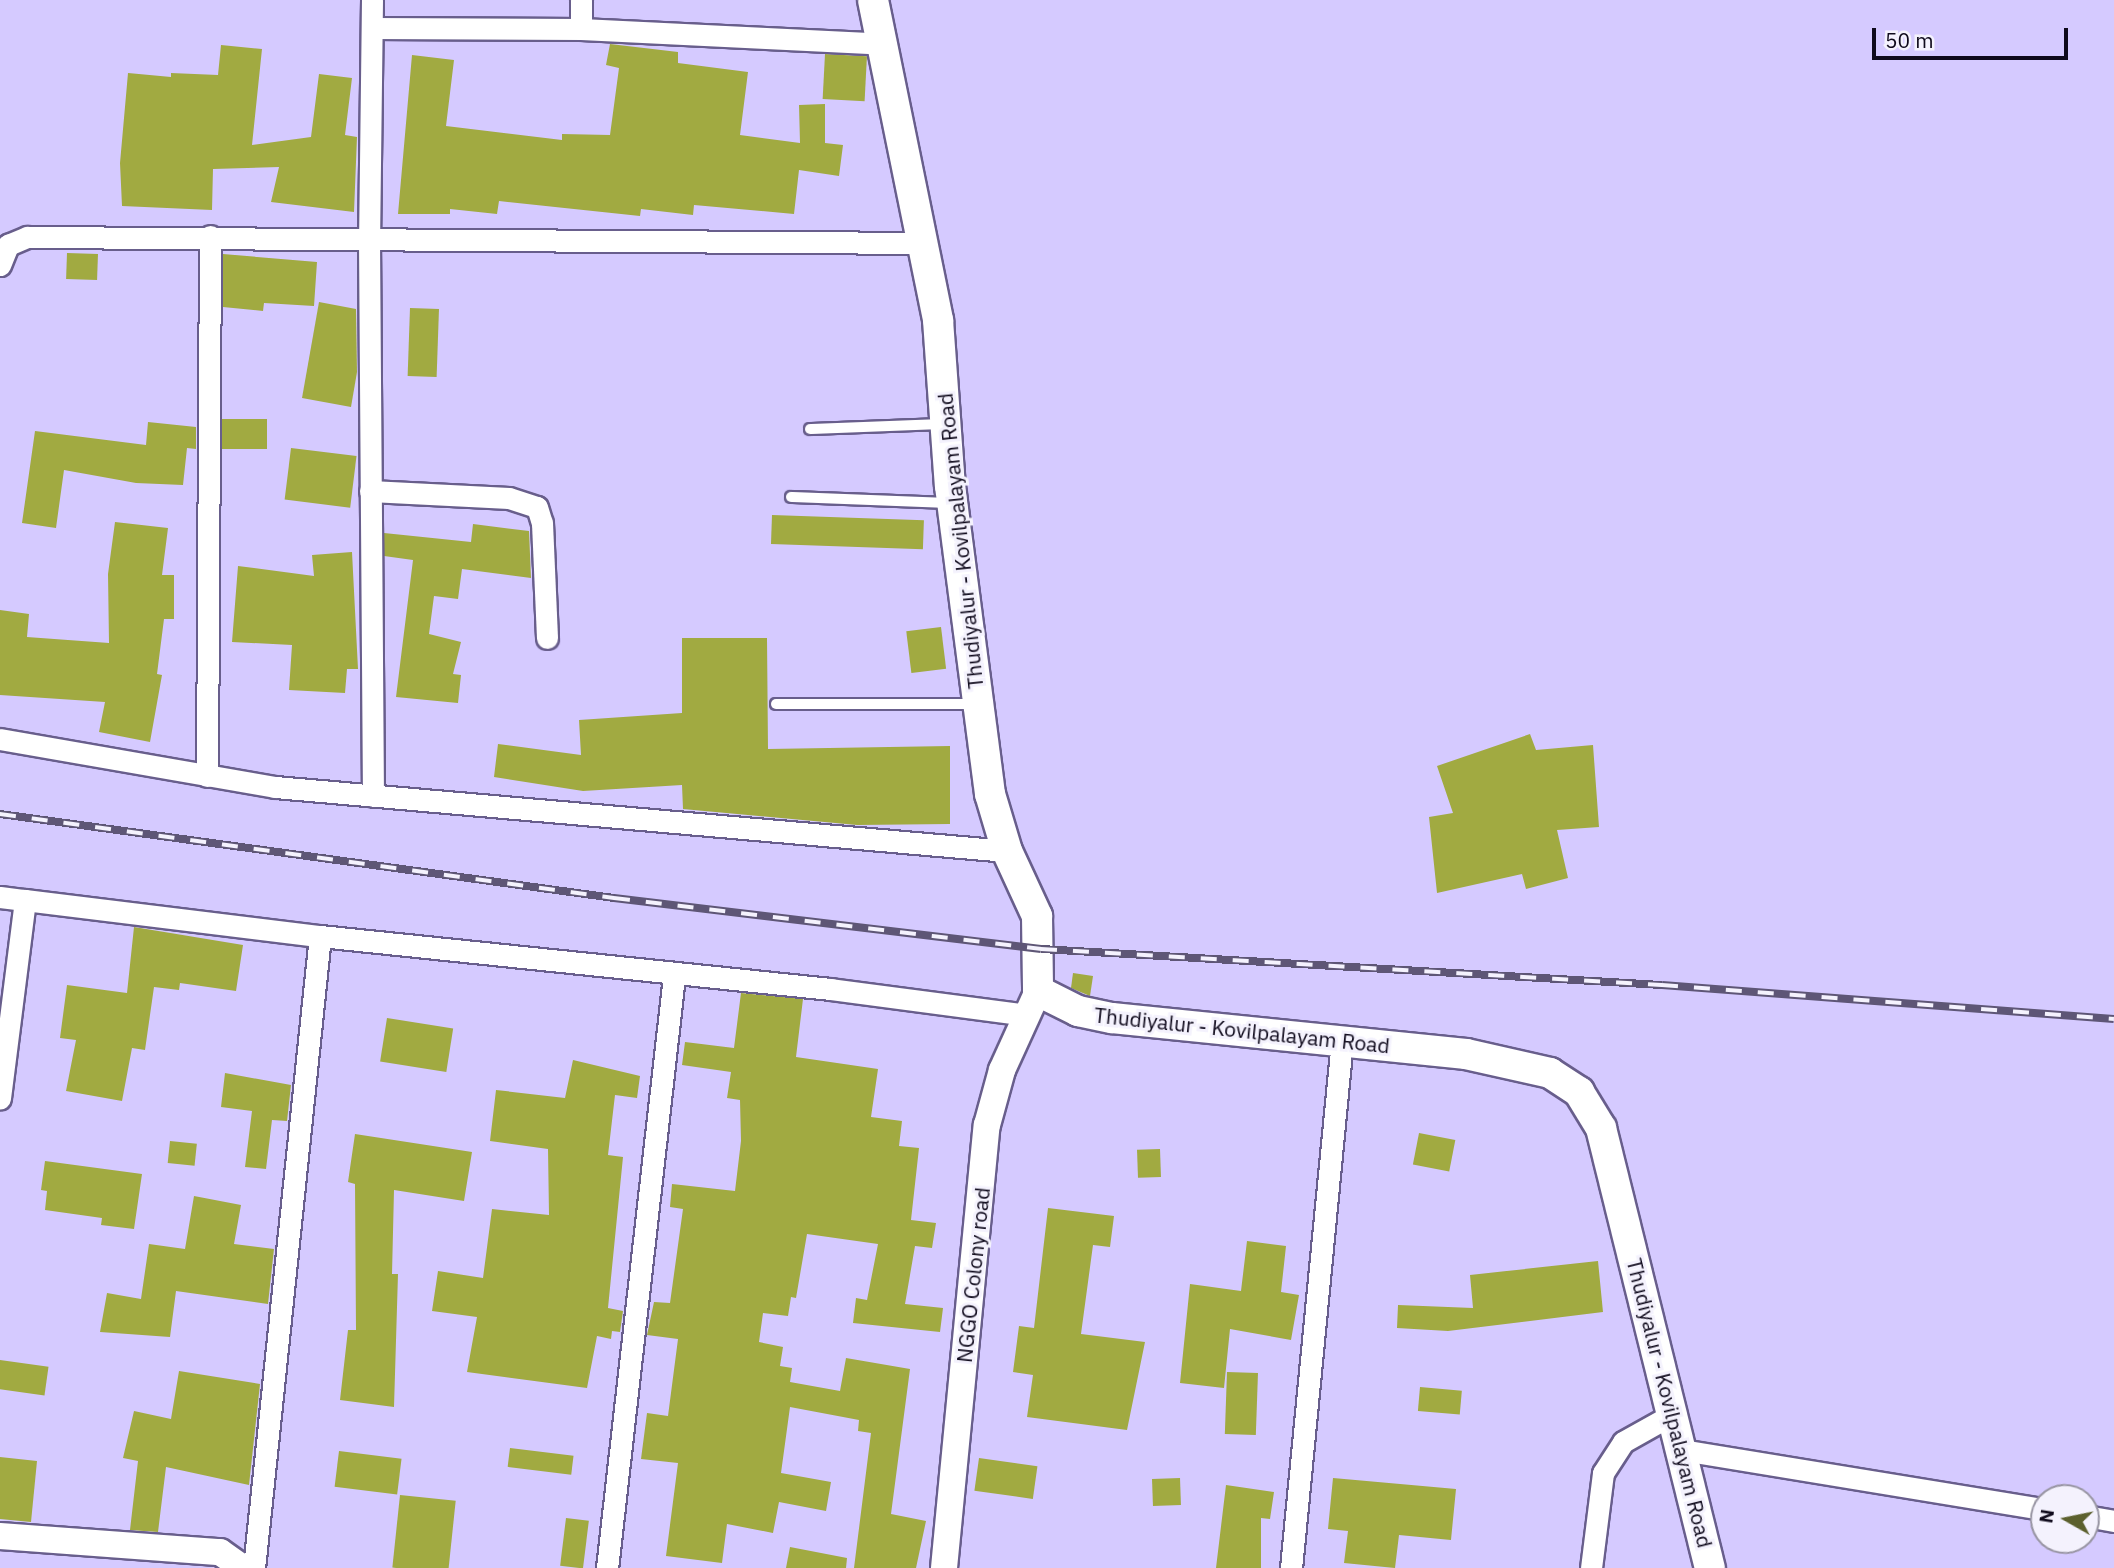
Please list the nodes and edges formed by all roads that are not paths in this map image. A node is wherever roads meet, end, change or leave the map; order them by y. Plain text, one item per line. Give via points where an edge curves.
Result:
1 (372, 0) edge
2 (581, 0) edge
3 (873, 0) edge
4 (372, 29) junction
5 (581, 29) junction
6 (884, 44) junction
7 (210, 236) junction
8 (369, 240) junction
9 (923, 243) junction
10 (0, 265) edge
11 (946, 424) junction
12 (810, 429) dead end
13 (370, 491) junction
14 (791, 497) dead end
15 (952, 503) junction
16 (547, 638) dead end
17 (776, 704) dead end
18 (978, 704) junction
19 (0, 739) edge
20 (207, 776) junction
21 (373, 796) junction
22 (1007, 851) junction
23 (0, 897) edge
24 (25, 900) junction
25 (320, 936) junction
26 (674, 976) junction
27 (1033, 1003) junction
28 (1342, 1041) junction
29 (0, 1098) edge
30 (1673, 1414) junction
31 (1682, 1450) junction
32 (2030, 1507) edge
33 (0, 1536) edge
34 (243, 1568) edge
35 (254, 1568) edge
36 (607, 1568) edge
37 (944, 1568) edge
38 (1291, 1568) edge
39 (1591, 1568) edge
40 (1710, 1568) edge

1 - 4 street
2 - 5 street
3 - 6 main road, Thudiyalur - Kovilpalayam Road
4 - 5 street
4 - 8 street
5 - 6 street
6 - 9 main road, Thudiyalur - Kovilpalayam Road
7 - 8 street
7 - 10 street via 27,237 8,245
7 - 20 street
8 - 9 street
8 - 13 street
9 - 11 main road, Thudiyalur - Kovilpalayam Road via 937,320
11 - 12 lane
11 - 15 main road, Thudiyalur - Kovilpalayam Road
13 - 16 street via 509,498 537,507 542,523
13 - 21 street
14 - 15 lane
15 - 18 main road, Thudiyalur - Kovilpalayam Road
17 - 18 lane
18 - 22 main road, Thudiyalur - Kovilpalayam Road via 990,794
19 - 20 street
20 - 21 street
21 - 22 street
22 - 27 main road, Thudiyalur - Kovilpalayam Road via 1037,915
23 - 24 street
24 - 25 street
24 - 29 street
25 - 26 street
25 - 35 street
26 - 27 street
26 - 36 street
27 - 28 main road, Thudiyalur - Kovilpalayam Road via 1112,1018
27 - 37 street, NGGO Colony road via 1002,1070 988,1125
28 - 30 main road, Thudiyalur - Kovilpalayam Road via 1466,1054 1521,1065 1550,1073 1579,1092 1601,1128
28 - 38 street
30 - 31 main road, Thudiyalur - Kovilpalayam Road
30 - 39 street via 1623,1442 1603,1473
31 - 32 street
31 - 40 main road, Thudiyalur - Kovilpalayam Road
33 - 34 street via 220,1552

